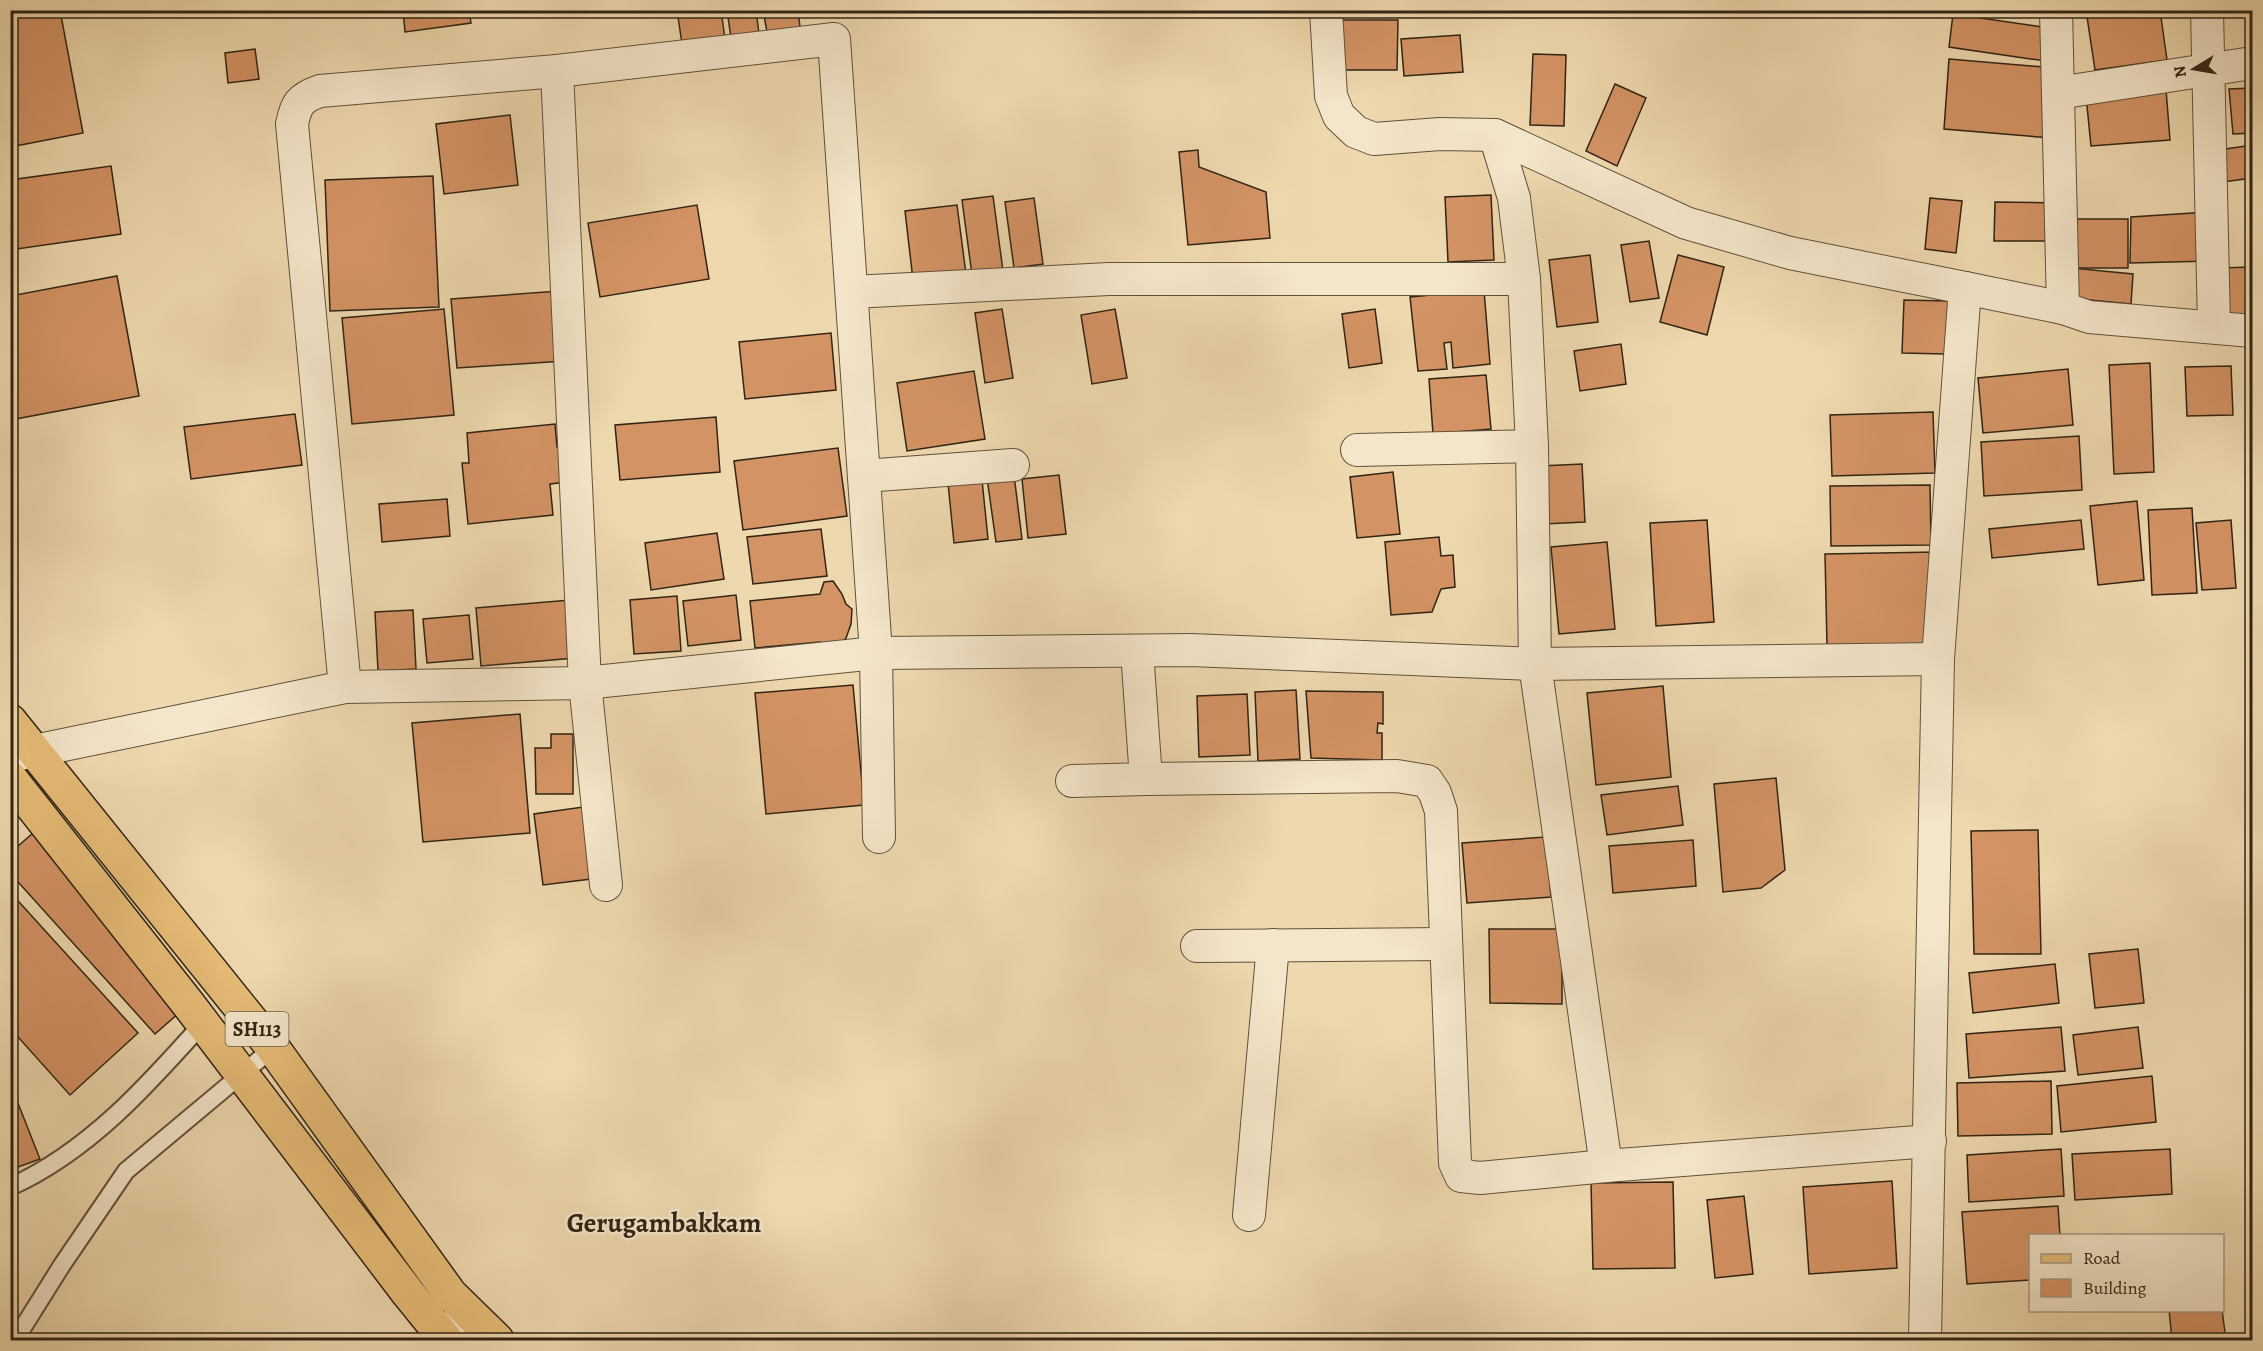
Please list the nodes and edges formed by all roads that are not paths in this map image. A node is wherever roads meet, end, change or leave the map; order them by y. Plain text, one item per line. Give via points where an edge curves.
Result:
1 (1326, 10) edge
2 (2056, 10) edge
3 (2206, 10) edge
4 (2253, 63) edge
5 (2207, 70) junction
6 (557, 71) junction
7 (2058, 93) junction
8 (1495, 135) junction
9 (1524, 279) junction
10 (1965, 288) junction
11 (852, 291) junction
12 (2063, 308) junction
13 (2214, 327) junction
14 (2253, 331) edge
15 (1532, 446) junction
16 (1357, 450) dead end
17 (1013, 465) dead end
18 (864, 476) junction
19 (1137, 651) junction
20 (876, 653) junction
21 (1938, 659) junction
22 (1535, 664) junction
23 (585, 683) junction
24 (345, 687) junction
25 (10, 721) edge
26 (22, 754) edge
27 (10, 778) edge
28 (1146, 779) junction
29 (1072, 781) dead end
30 (879, 837) dead end
31 (606, 885) dead end
32 (1446, 944) junction
33 (1273, 945) junction
34 (1197, 946) dead end
35 (203, 1023) junction
36 (273, 1048) junction
37 (242, 1075) junction
38 (1930, 1141) junction
39 (1606, 1166) junction
40 (10, 1187) edge
41 (1249, 1215) dead end
42 (435, 1336) edge
43 (15, 1341) edge
44 (495, 1341) edge
45 (1924, 1341) edge

1 - 8 street via 1331,96 1340,116 1356,132 1374,139
2 - 7 street
3 - 5 street
4 - 5 street
5 - 7 street
5 - 13 street
6 - 11 street via 834,39
6 - 23 street
6 - 24 street via 320,91 305,96 295,108 292,124
7 - 12 street
8 - 9 street via 1514,198
8 - 10 street via 1686,223 1790,253
9 - 11 street via 1109,279
9 - 15 street
10 - 12 street
10 - 21 street
11 - 18 street
12 - 13 street via 2089,317
13 - 14 street
15 - 16 street
15 - 22 street
17 - 18 street
18 - 20 street
19 - 20 street
19 - 22 street
19 - 28 street
20 - 23 street
20 - 30 street
21 - 22 street
21 - 38 street
22 - 39 street
23 - 24 street
23 - 31 street
24 - 26 street
25 - 26 main road, SH113
26 - 36 main road, SH113
27 - 35 main road, SH113
28 - 29 street
28 - 32 street via 1397,776 1427,781 1441,811
32 - 33 street
32 - 39 street via 1455,1163 1461,1176 1480,1178
33 - 34 street
33 - 41 street
35 - 37 main road, SH113
35 - 40 lane via 150,1083 92,1136
36 - 37 lane
36 - 44 main road, SH113 via 450,1294
37 - 42 main road, SH113
37 - 43 lane via 126,1171
38 - 39 street
38 - 45 street
42 - 44 main road

